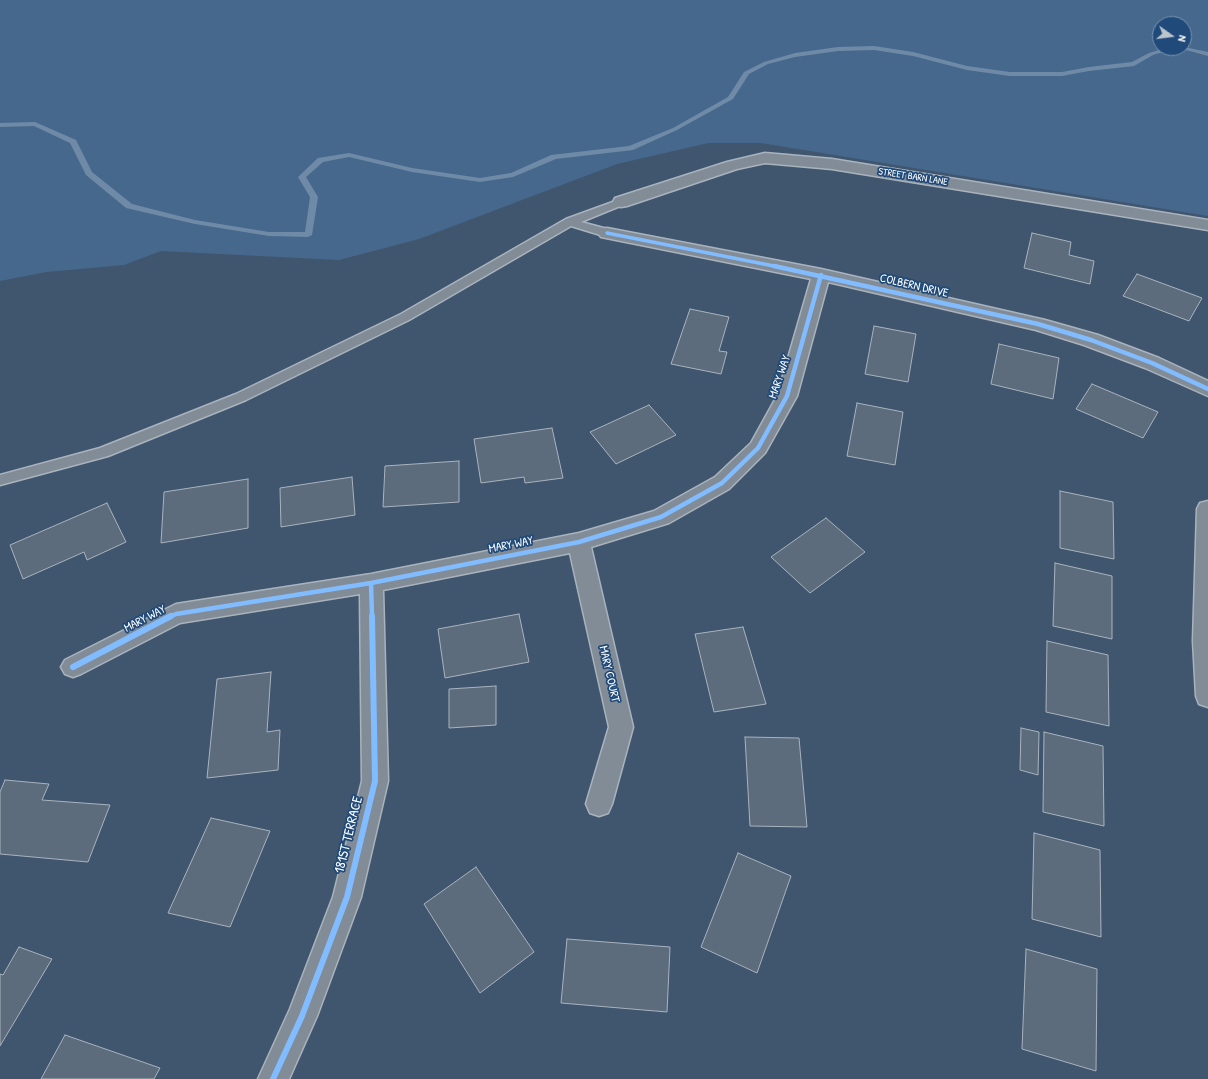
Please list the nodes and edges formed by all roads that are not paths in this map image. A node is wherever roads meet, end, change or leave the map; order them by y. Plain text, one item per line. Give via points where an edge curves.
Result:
1 (621, 202) joint
2 (570, 222) junction
3 (1208, 225) edge
4 (607, 233) joint
5 (821, 275) junction
6 (1208, 389) edge
7 (0, 480) edge
8 (1208, 509) edge
9 (579, 542) junction
10 (371, 583) junction
11 (73, 667) dead end
12 (1208, 696) edge
13 (599, 804) dead end
14 (273, 1079) edge

1 - 2 lane
1 - 3 street, STREET BARN LANE via 733,165 765,158 832,164
2 - 4 lane
2 - 7 lane via 405,317 241,396 103,452
4 - 5 street, COLBERN DRIVE
5 - 6 street, COLBERN DRIVE via 1038,324 1152,363
5 - 9 street, MARY WAY via 787,396 758,448 722,483 661,517
8 - 12 street via 1205,641
9 - 10 street, MARY WAY
9 - 13 street, MARY COURT via 621,727
10 - 11 street, MARY WAY via 176,614
10 - 14 street, 181ST TERRACE via 375,781 347,897 302,1016

